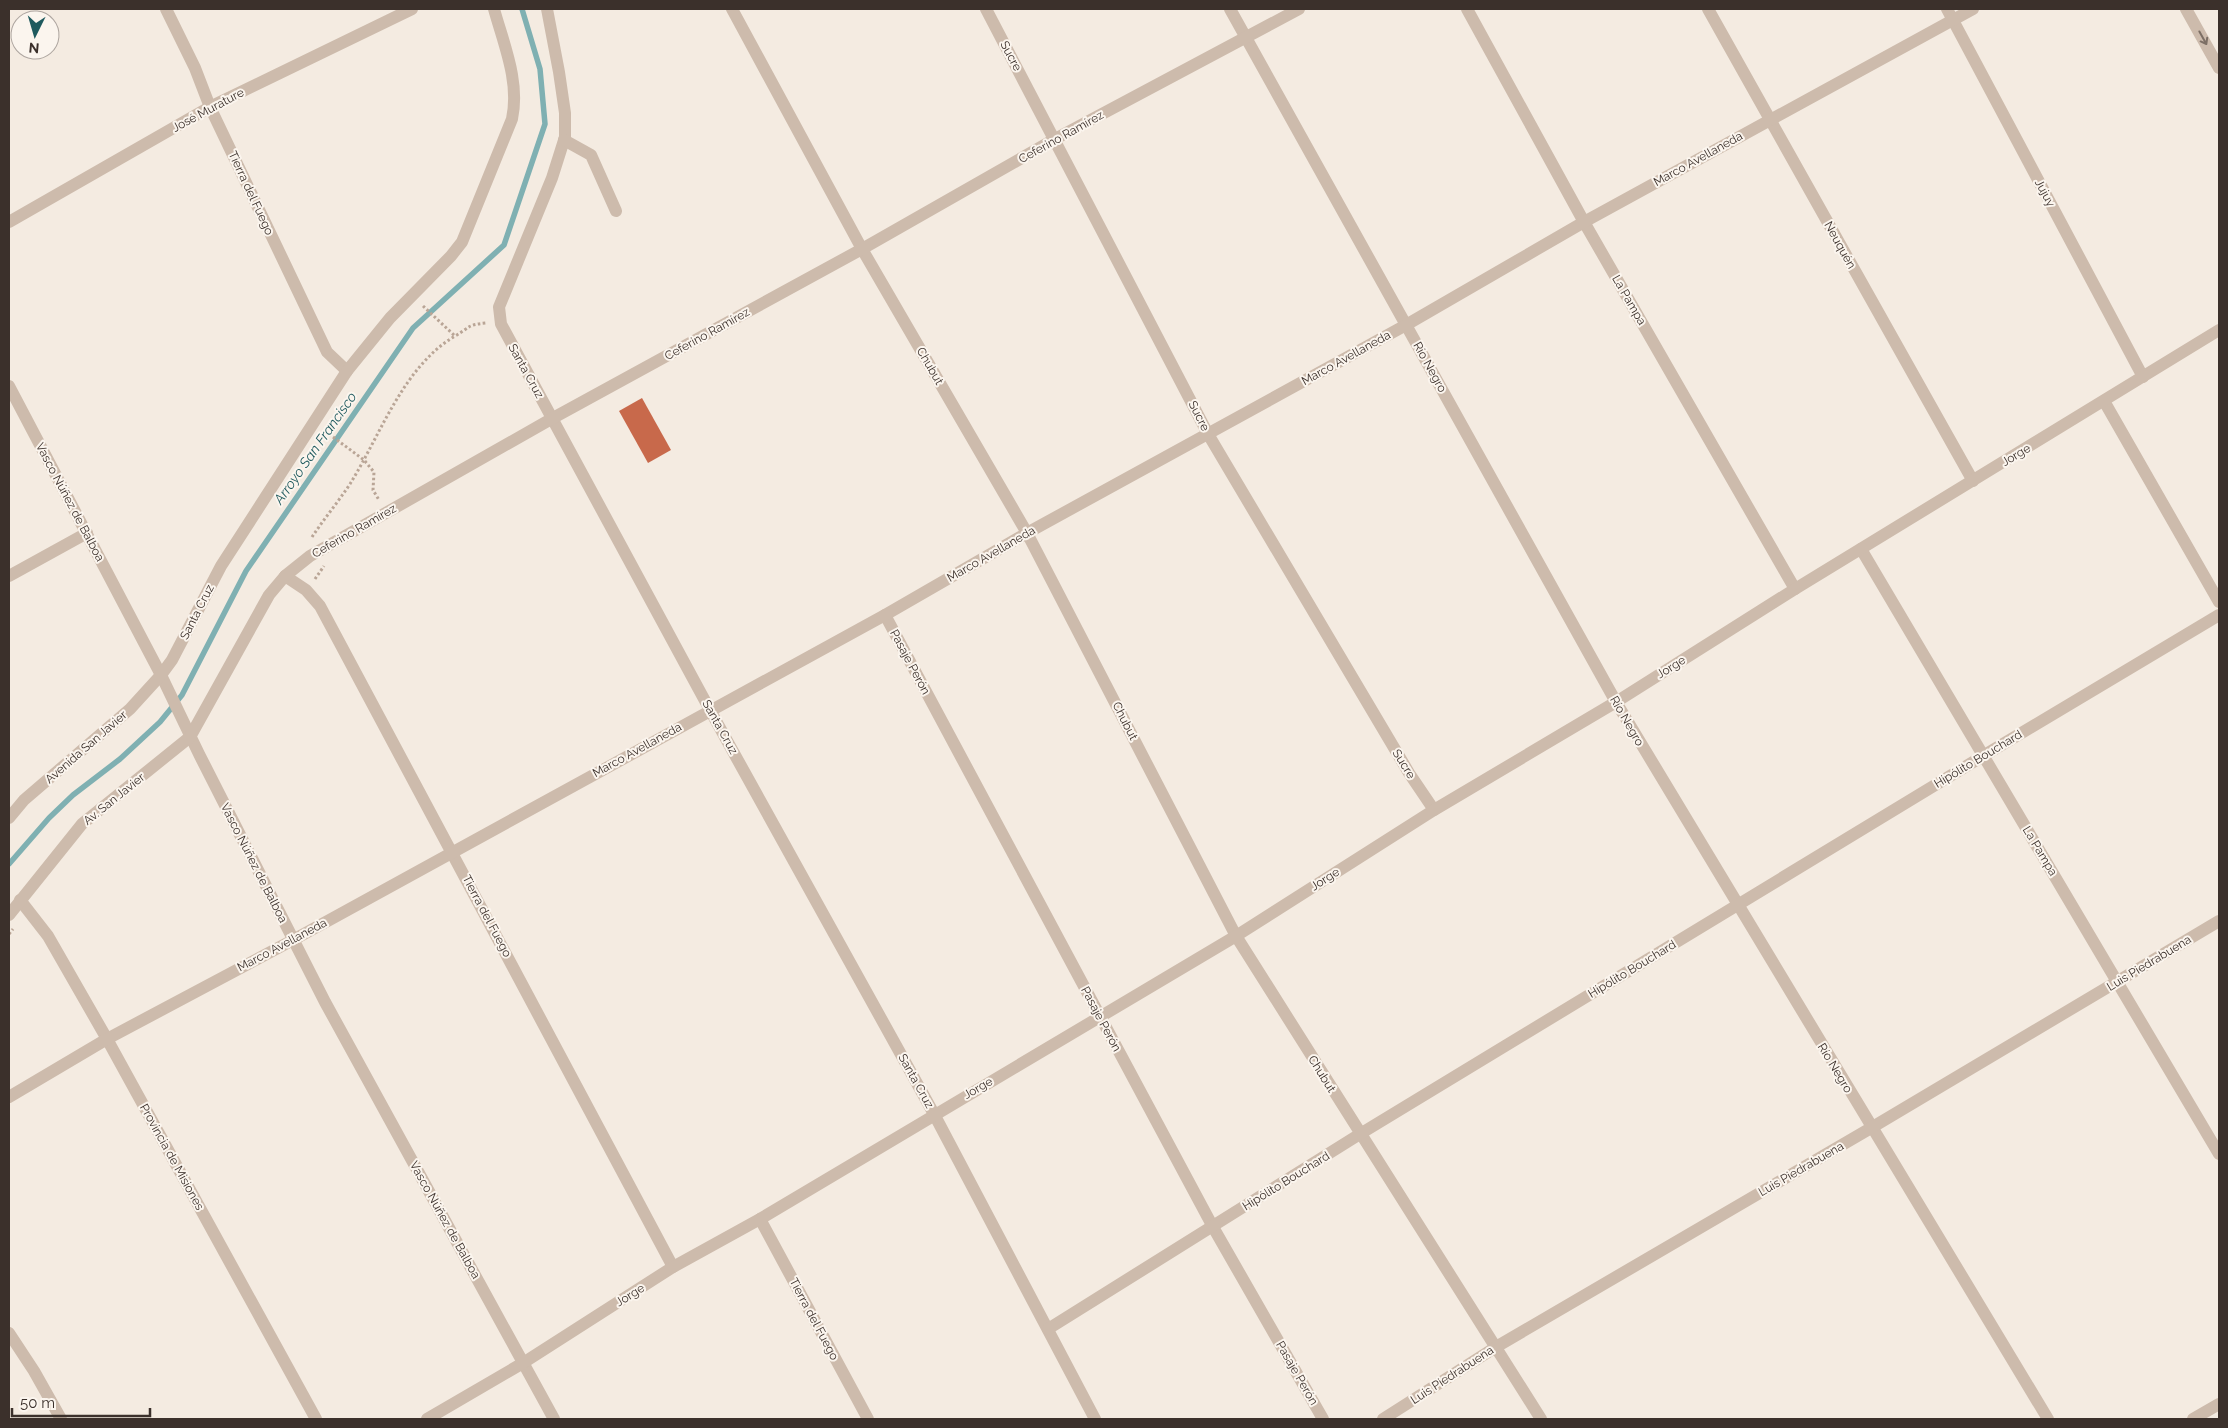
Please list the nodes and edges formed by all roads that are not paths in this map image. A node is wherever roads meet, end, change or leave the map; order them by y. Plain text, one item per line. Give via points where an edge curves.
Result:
1 (166, 9) edge
2 (412, 9) edge
3 (494, 9) edge
4 (732, 9) edge
5 (986, 9) edge
6 (1230, 9) edge
7 (1299, 9) edge
8 (1467, 9) edge
9 (1708, 9) edge
10 (1972, 9) edge
11 (2186, 9) edge
12 (550, 10) edge
13 (1950, 14) edge
14 (1246, 38) junction
15 (2219, 68) edge
16 (210, 107) junction
17 (1770, 120) junction
18 (1055, 139) junction
19 (564, 140) junction
20 (616, 210) dead end
21 (9, 222) edge
22 (1584, 222) junction
23 (862, 249) junction
24 (1406, 325) junction
25 (2219, 330) edge
26 (347, 371) junction
27 (2143, 377) junction
28 (9, 386) edge
29 (2104, 401) junction
30 (553, 418) junction
31 (1208, 434) junction
32 (1973, 481) junction
33 (87, 533) junction
34 (1027, 533) junction
35 (1862, 549) junction
36 (9, 576) edge
37 (285, 576) junction
38 (1795, 589) junction
39 (2219, 602) edge
40 (886, 615) junction
41 (2219, 615) edge
42 (161, 675) junction
43 (1616, 702) junction
44 (710, 710) junction
45 (190, 737) junction
46 (1983, 756) junction
47 (1434, 810) junction
48 (9, 815) edge
49 (452, 851) junction
50 (20, 900) junction
51 (1737, 906) junction
52 (9, 915) edge
53 (2219, 920) edge
54 (1236, 936) junction
55 (293, 940) junction
56 (2118, 981) junction
57 (1100, 1017) junction
58 (107, 1039) junction
59 (9, 1097) edge
60 (934, 1114) junction
61 (1871, 1128) junction
62 (1360, 1134) junction
63 (2219, 1154) edge
64 (760, 1219) junction
65 (1213, 1227) junction
66 (674, 1267) junction
67 (1048, 1329) junction
68 (9, 1333) edge
69 (1496, 1348) junction
70 (523, 1363) junction
71 (2219, 1404) edge
72 (61, 1419) edge
73 (316, 1419) edge
74 (427, 1419) edge
75 (554, 1419) edge
76 (868, 1419) edge
77 (1095, 1419) edge
78 (1324, 1419) edge
79 (1383, 1419) edge
80 (1542, 1419) edge
81 (2048, 1419) edge
82 (2193, 1419) edge

1 - 16 street, Tierra del Fuego
2 - 16 street, José Murature
3 - 26 street, Santa Cruz via 515,89 512,119 462,242 390,318
4 - 23 street, Chubut
5 - 18 street, Sucre
6 - 14 street, Río Negro
7 - 14 street, Ceferino Ramírez
8 - 22 street, La Pampa
9 - 17 street, Neuquén
10 - 13 street, Marco Avellaneda
11 -> 15 street
12 - 19 street, Santa Cruz via 565,113
13 - 17 street, Marco Avellaneda
13 - 27 street, Jujuy
14 - 18 street, Ceferino Ramírez
14 - 24 street, Río Negro
16 - 21 street, José Murature
16 - 26 street, Tierra del Fuego via 327,352
17 - 22 street, Marco Avellaneda
17 - 32 street, Neuquén
18 - 23 street, Ceferino Ramírez
18 - 31 street, Sucre
19 - 20 street via 591,155
19 - 30 street, Santa Cruz via 552,178 499,307 501,324
22 - 24 street, Marco Avellaneda
22 - 38 street, La Pampa
23 - 30 street, Ceferino Ramírez
23 - 34 street, Chubut
24 - 31 street, Marco Avellaneda
24 - 43 street, Río Negro
25 - 27 street, Jorge
26 - 42 street, Santa Cruz via 221,566
27 - 29 street, Jorge
28 - 33 street, Vasco Núñez de Balboa
29 - 32 street, Jorge
29 - 39 street
30 - 37 street, Ceferino Ramírez via 310,556
30 - 44 street, Santa Cruz
31 - 34 street, Marco Avellaneda
31 - 47 street, Sucre
32 - 35 street, Jorge
33 - 36 street
33 - 42 street, Vasco Núñez de Balboa
34 - 40 street, Marco Avellaneda
34 - 54 street, Chubut
35 - 38 street, Jorge
35 - 46 street, La Pampa
37 - 45 street, Ceferino Ramírez via 269,595
37 - 49 street, Tierra del Fuego via 306,590 320,606
38 - 43 street, Jorge
40 - 44 street, Marco Avellaneda
40 - 57 street, Pasaje Perón
41 - 46 street, Hipólito Bouchard
42 - 45 street, Vasco Núñez de Balboa
42 - 48 street, Avenida San Javier via 130,709
43 - 47 street, Jorge
43 - 51 street, Río Negro
44 - 49 street, Marco Avellaneda
44 - 60 street, Santa Cruz
45 - 50 street, Av. San Javier via 82,824
45 - 55 street, Vasco Núñez de Balboa
46 - 51 street, Hipólito Bouchard
46 - 56 street, La Pampa
47 - 54 street, Jorge
49 - 55 street, Marco Avellaneda
49 - 66 street, Tierra del Fuego
50 - 52 street, Av. San Javier
50 - 58 street, Provincia de Misiones via 48,936
51 - 61 street, Río Negro
51 - 62 street, Hipólito Bouchard
53 - 56 street, Luis Piedrabuena
54 - 57 street, Jorge
54 - 62 street, Chubut
55 - 58 street, Marco Avellaneda
55 - 70 street, Vasco Núñez de Balboa
56 - 61 street, Luis Piedrabuena
56 - 63 street, La Pampa
57 - 60 street, Jorge
57 - 65 street, Pasaje Perón
58 - 59 street, Marco Avellaneda
58 - 73 street, Provincia de Misiones
60 - 64 street, Jorge
60 - 67 street, Santa Cruz
61 - 69 street, Luis Piedrabuena
61 - 81 street, Río Negro
62 - 65 street, Hipólito Bouchard
62 - 69 street, Chubut
64 - 66 street, Jorge
64 - 76 street, Tierra del Fuego
65 - 67 street, Hipólito Bouchard
65 - 78 street, Pasaje Perón
66 - 70 street, Jorge
67 - 77 street, Santa Cruz
68 - 72 street
69 - 79 street, Luis Piedrabuena
69 - 80 street, Chubut
70 - 74 street, Jorge
70 - 75 street, Vasco Núñez de Balboa
71 - 82 street

